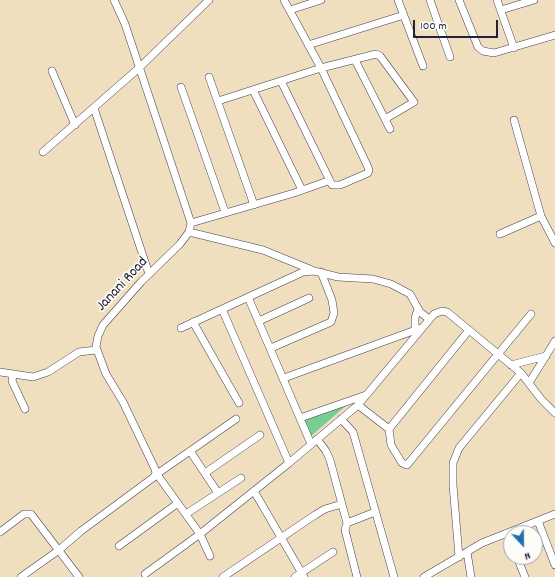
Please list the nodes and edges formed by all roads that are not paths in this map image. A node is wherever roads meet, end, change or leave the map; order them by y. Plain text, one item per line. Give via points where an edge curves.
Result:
1 (114, 0) edge
2 (209, 0) edge
3 (284, 0) edge
4 (321, 0) edge
5 (398, 0) edge
6 (430, 0) edge
7 (459, 0) edge
8 (498, 0) edge
9 (534, 0) edge
10 (290, 10) junction
11 (501, 10) junction
12 (404, 15) junction
13 (555, 35) edge
14 (308, 45) junction
15 (514, 48) junction
16 (450, 57) dead end
17 (356, 60) junction
18 (423, 66) dead end
19 (139, 68) junction
20 (321, 68) junction
21 (52, 71) dead end
22 (209, 77) dead end
23 (281, 81) junction
24 (181, 87) dead end
25 (253, 90) junction
26 (218, 101) junction
27 (94, 108) junction
28 (385, 119) junction
29 (514, 120) dead end
30 (75, 125) junction
31 (390, 129) dead end
32 (43, 152) dead end
33 (328, 181) junction
34 (302, 190) junction
35 (254, 205) junction
36 (225, 212) junction
37 (541, 216) junction
38 (191, 223) junction
39 (555, 227) edge
40 (548, 231) junction
41 (189, 232) junction
42 (500, 234) dead end
43 (555, 243) edge
44 (318, 271) junction
45 (149, 274) junction
46 (248, 297) junction
47 (309, 298) dead end
48 (222, 309) junction
49 (418, 309) junction
50 (531, 314) dead end
51 (429, 319) junction
52 (259, 321) junction
53 (193, 322) junction
54 (181, 328) dead end
55 (418, 329) junction
56 (469, 330) junction
57 (554, 344) edge
58 (271, 348) junction
59 (96, 350) junction
60 (499, 355) junction
61 (546, 356) junction
62 (511, 365) junction
63 (0, 372) edge
64 (521, 373) junction
65 (13, 374) junction
66 (284, 378) junction
67 (529, 384) junction
68 (366, 395) junction
69 (239, 403) dead end
70 (358, 405) junction
71 (25, 409) dead end
72 (555, 413) edge
73 (300, 418) junction
74 (236, 419) dead end
75 (341, 419) junction
76 (389, 429) junction
77 (260, 435) dead end
78 (314, 442) junction
79 (190, 451) junction
80 (290, 463) junction
81 (156, 473) junction
82 (204, 473) junction
83 (241, 478) dead end
84 (254, 491) junction
85 (218, 493) junction
86 (178, 503) junction
87 (342, 504) junction
88 (376, 512) junction
89 (186, 514) junction
90 (555, 514) edge
91 (538, 522) junction
92 (348, 523) junction
93 (530, 525) edge
94 (0, 532) edge
95 (200, 534) junction
96 (503, 536) edge
97 (280, 537) junction
98 (119, 546) dead end
99 (59, 550) junction
100 (333, 552) dead end
101 (467, 552) junction
102 (210, 556) dead end
103 (460, 557) junction
104 (520, 565) edge
105 (555, 565) edge
106 (145, 574) dead end
107 (303, 575) edge
108 (25, 576) edge
109 (79, 577) edge
110 (223, 577) edge
111 (295, 577) edge
112 (357, 577) edge
113 (394, 577) edge
114 (424, 577) edge
115 (471, 577) edge
116 (525, 577) edge

1 - 19 street via 125,24
2 - 19 street
3 - 10 street
4 - 10 street
5 - 12 street
6 - 16 street
7 - 15 street via 481,50 494,53
8 - 11 street
9 - 11 street
10 - 14 street
11 - 15 street
12 - 14 street
12 - 18 street
13 - 15 street
14 - 20 street
17 - 20 street
17 - 28 street
17 - 28 street via 376,54 380,56 414,102
19 - 27 street
19 - 38 street
20 - 23 street
20 - 33 street via 369,170 366,174 337,186
21 - 30 street
22 - 26 street
23 - 25 street
23 - 33 street
24 - 36 street
25 - 26 street
25 - 34 street
26 - 35 street
27 - 30 street
27 - 45 street
28 - 31 street
29 - 37 street
30 - 32 street
33 - 34 street
34 - 35 street
35 - 36 street
36 - 38 street
37 - 40 street
37 - 42 street
38 - 41 street
39 - 40 street
40 - 43 street
41 - 44 street via 262,250
41 - 45 street, Janani Road
44 - 46 street via 303,272
44 - 49 street via 338,277 373,279 391,284 410,294
44 - 58 street via 332,300 334,313 331,322
45 - 59 street, Janani Road via 103,325
46 - 48 street
46 - 52 street
47 - 52 street
48 - 53 street
48 - 80 street
49 - 51 street
49 - 55 street via 415,318
50 - 60 street
51 - 55 street
51 - 56 street via 438,311 447,312
52 - 58 street
53 - 54 street
53 - 69 street
55 - 66 street
55 - 68 street
56 - 60 street
56 - 76 street
57 - 61 street
58 - 66 street
59 - 65 street via 74,355 40,375 33,377
59 - 81 street
60 - 62 street
60 - 76 street via 407,465 402,463 391,445
61 - 62 street
61 - 67 street
62 - 64 street
63 - 65 street
64 - 67 street
64 - 103 street via 459,448 453,463
65 - 71 street via 12,381
66 - 73 street
67 - 72 street
68 - 70 street
68 - 73 street
70 - 75 street
70 - 76 street
73 - 78 street
74 - 79 street
75 - 78 street
75 - 88 street via 353,432
77 - 82 street
78 - 80 street
78 - 87 street via 326,451
79 - 81 street
79 - 82 street
80 - 84 street
81 - 86 street
81 - 99 street
82 - 85 street
83 - 85 street
84 - 95 street
84 - 97 street
85 - 89 street
86 - 89 street
86 - 98 street
87 - 92 street
87 - 97 street via 325,509
88 - 92 street
88 - 113 street
89 - 95 street
90 - 91 street
91 - 93 street
91 - 105 street
92 - 112 street via 345,538
94 - 99 street via 24,514 31,514
95 - 102 street
95 - 106 street
96 - 101 street via 482,543
97 - 107 street
97 - 110 street
99 - 108 street
99 - 109 street
100 - 107 street
101 - 103 street
101 - 115 street
103 - 114 street
104 - 116 street
107 - 111 street

